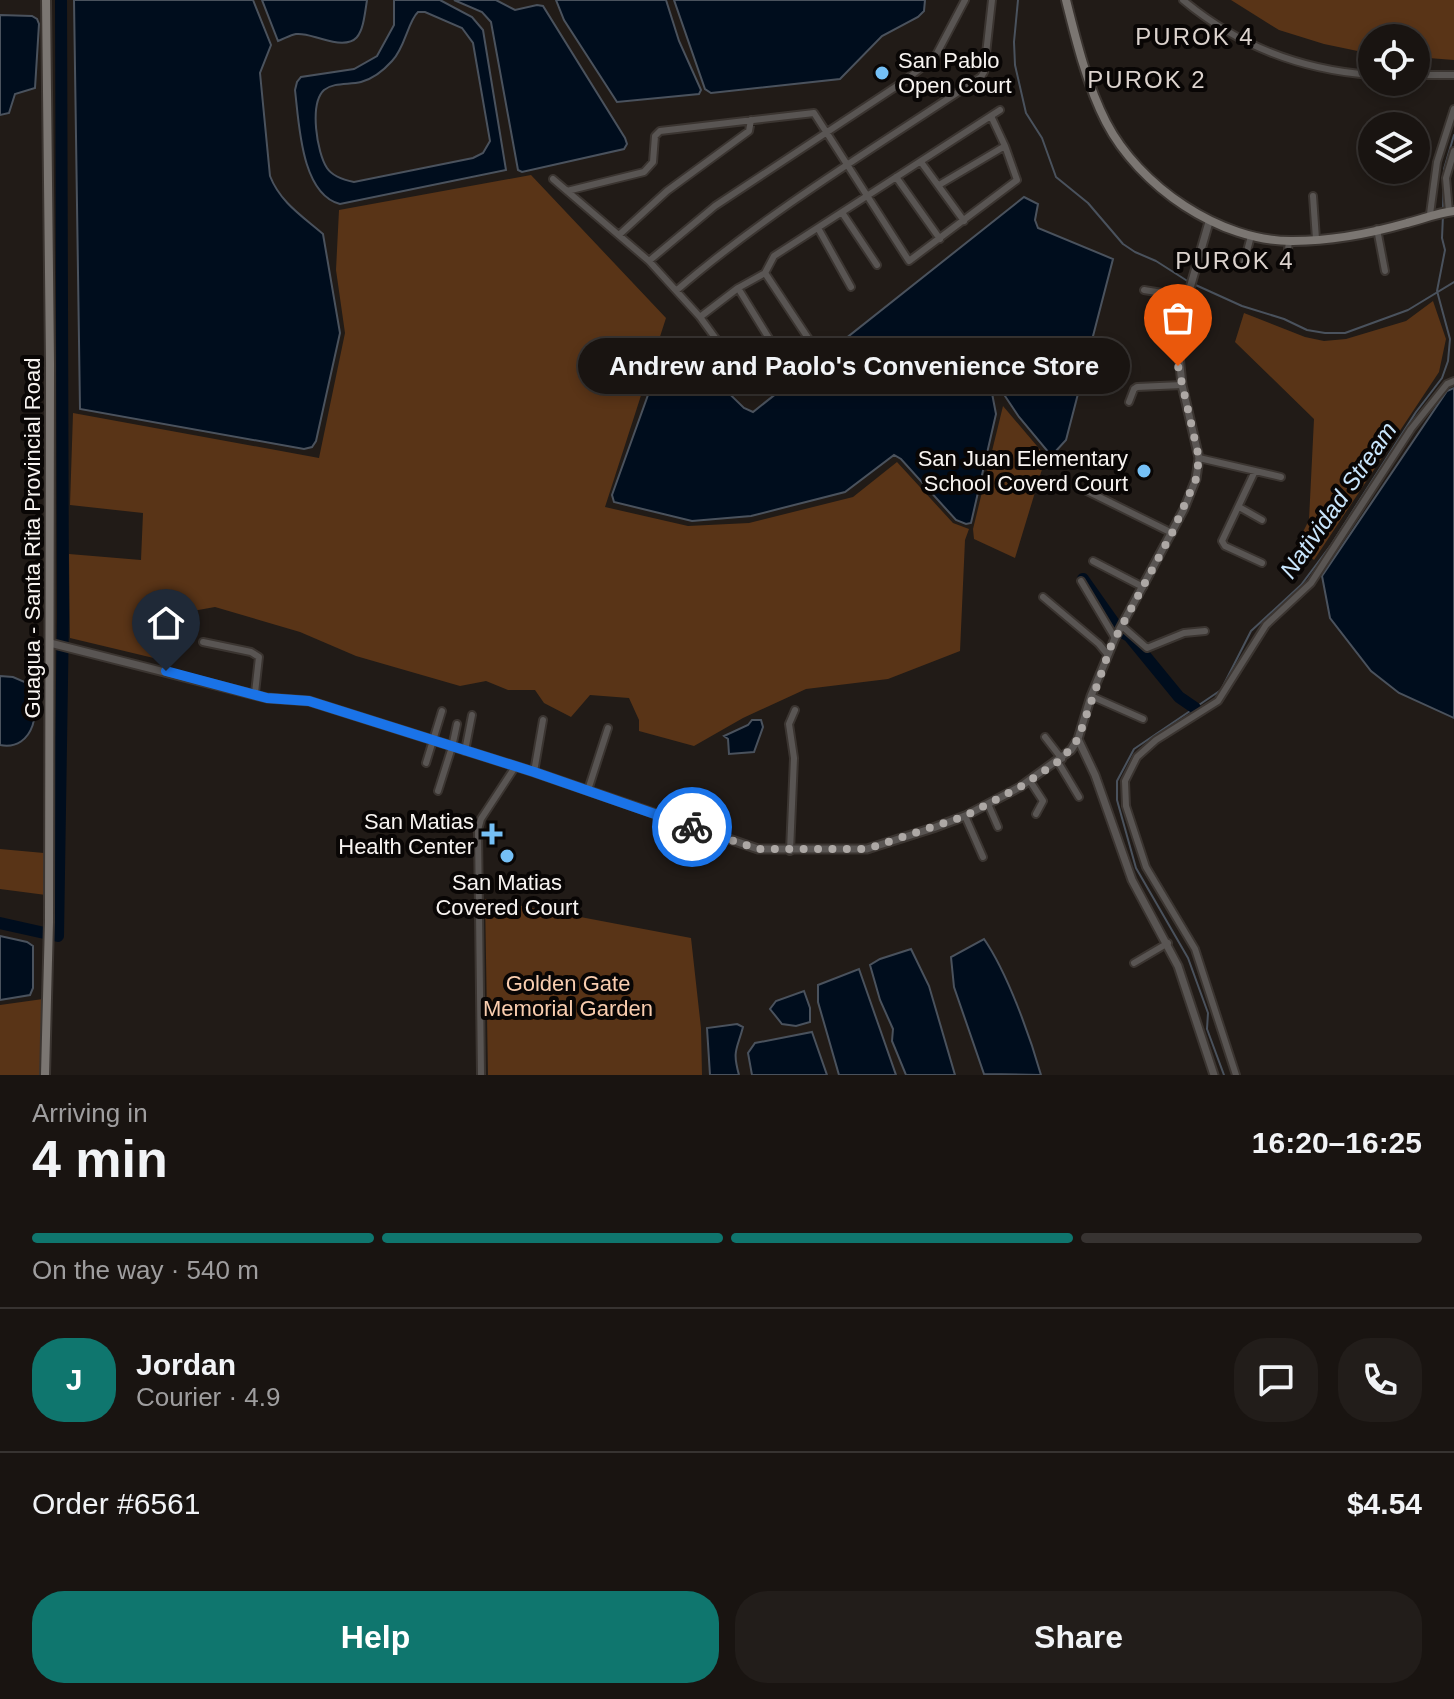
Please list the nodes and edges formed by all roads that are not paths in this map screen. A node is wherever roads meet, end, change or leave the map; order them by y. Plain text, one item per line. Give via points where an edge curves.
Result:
1 (46, 0) edge
2 (965, 0) edge
3 (992, 0) edge
4 (1066, 0) edge
5 (1183, 0) edge
6 (1358, 73) edge
7 (1430, 75) edge
8 (1454, 75) edge
9 (1454, 109) edge
10 (1000, 110) dead end
11 (991, 116) junction
12 (751, 120) junction
13 (828, 130) junction
14 (1005, 146) junction
15 (1454, 151) edge
16 (921, 162) junction
17 (850, 165) junction
18 (896, 177) junction
19 (553, 179) dead end
20 (939, 185) junction
21 (567, 191) junction
22 (868, 195) junction
23 (1313, 196) dead end
24 (1448, 212) edge
25 (843, 214) junction
26 (1430, 214) junction
27 (964, 221) junction
28 (1209, 222) junction
29 (818, 228) junction
30 (1377, 229) junction
31 (620, 234) junction
32 (1251, 236) junction
33 (940, 239) junction
34 (1316, 239) junction
35 (1289, 241) junction
36 (649, 261) junction
37 (877, 265) dead end
38 (1243, 266) dead end
39 (1286, 267) dead end
40 (1385, 271) dead end
41 (765, 273) junction
42 (851, 287) dead end
43 (738, 288) junction
44 (677, 290) junction
45 (1144, 290) dead end
46 (1188, 293) junction
47 (700, 317) junction
48 (808, 340) junction
49 (827, 352) dead end
50 (727, 354) dead end
51 (1454, 381) edge
52 (1182, 385) junction
53 (1129, 402) dead end
54 (1199, 458) junction
55 (1255, 471) junction
56 (1281, 477) dead end
57 (1085, 490) dead end
58 (1239, 507) junction
59 (1262, 520) dead end
60 (1172, 533) junction
61 (1093, 561) dead end
62 (1262, 563) dead end
63 (1081, 581) dead end
64 (1143, 587) junction
65 (1043, 597) dead end
66 (1205, 631) dead end
67 (1118, 632) junction
68 (203, 642) dead end
69 (54, 644) junction
70 (1108, 655) junction
71 (255, 693) junction
72 (1091, 696) junction
73 (795, 710) dead end
74 (442, 711) dead end
75 (472, 715) dead end
76 (1143, 719) dead end
77 (543, 720) dead end
78 (457, 724) dead end
79 (608, 728) dead end
80 (1045, 737) dead end
81 (1078, 739) junction
82 (433, 741) junction
83 (452, 747) junction
84 (465, 751) junction
85 (1060, 760) junction
86 (426, 763) dead end
87 (515, 767) junction
88 (534, 772) junction
89 (1030, 781) junction
90 (588, 790) junction
91 (438, 791) dead end
92 (1079, 797) dead end
93 (988, 804) junction
94 (1036, 814) dead end
95 (965, 816) junction
96 (998, 827) dead end
97 (790, 851) junction
98 (983, 857) dead end
99 (1168, 943) junction
100 (1134, 963) dead end
101 (45, 1075) edge
102 (481, 1075) edge
103 (1214, 1075) edge
104 (1236, 1075) edge

1 - 69 main road, Guagua - Santa Rita Provincial Road
2 - 13 street via 935,57
3 - 17 street via 981,77
4 - 28 main road via 1106,123 1131,157
5 - 6 street via 1217,25 1287,60
7 - 8 street
9 - 26 street via 1437,162
10 - 11 street
11 - 14 street
11 - 16 street
12 - 13 street via 814,113
12 - 21 street via 660,131 653,162 644,172
12 - 31 street via 749,131 667,191
13 - 17 street
13 - 36 street via 715,206
14 - 20 street
14 - 27 street via 1017,180
15 - 24 street via 1446,178
16 - 18 street
16 - 20 street
17 - 22 street
17 - 44 street via 717,256
18 - 22 street
18 - 33 street
19 - 21 street
20 - 27 street
21 - 31 street
22 - 25 street
22 - 33 street via 909,261
23 - 34 street
24 - 26 main road
25 - 29 street
25 - 37 street
26 - 30 main road
27 - 33 street
28 - 32 main road
28 - 46 street
29 - 41 street via 774,256
29 - 42 street
30 - 34 main road
30 - 40 street
31 - 36 street
32 - 35 main road
32 - 38 street
34 - 35 main road
35 - 39 street
36 - 44 street
41 - 43 street
41 - 48 street
43 - 47 street
43 - 48 street via 778,353 788,356
44 - 47 street
45 - 46 street
46 - 52 street via 1179,355
47 - 50 street
48 - 49 street via 818,353
51 - 104 street via 1411,429 1311,583 1266,625 1218,701 1156,740 1137,757 1125,781 1126,806 1146,867 1195,949
52 - 53 street via 1137,387
52 - 54 street
54 - 55 street
54 - 60 street via 1196,479
55 - 56 street
55 - 58 street
57 - 60 street
58 - 59 street
58 - 62 street via 1222,544
60 - 64 street
61 - 64 street
63 - 67 street
64 - 67 street
65 - 70 street
66 - 67 street via 1147,648
67 - 70 street
68 - 71 street via 259,657
69 - 71 street
69 - 101 main road, Guagua - Santa Rita Provincial Road
70 - 72 street
71 - 82 street via 309,701
72 - 76 street
72 - 81 street
73 - 97 street via 789,724 794,758
74 - 82 street
75 - 84 street
77 - 88 street
78 - 83 street
79 - 90 street
80 - 85 street
81 - 85 street
81 - 99 street via 1132,880
82 - 83 street
82 - 86 street
83 - 84 street
83 - 91 street
84 - 87 street
85 - 89 street
85 - 92 street
87 - 88 street
87 - 102 street via 478,830
88 - 90 street
89 - 93 street
89 - 94 street via 1043,801
90 - 97 street via 758,849
93 - 95 street
93 - 96 street
95 - 97 street via 867,849
95 - 98 street
99 - 100 street
99 - 103 street

